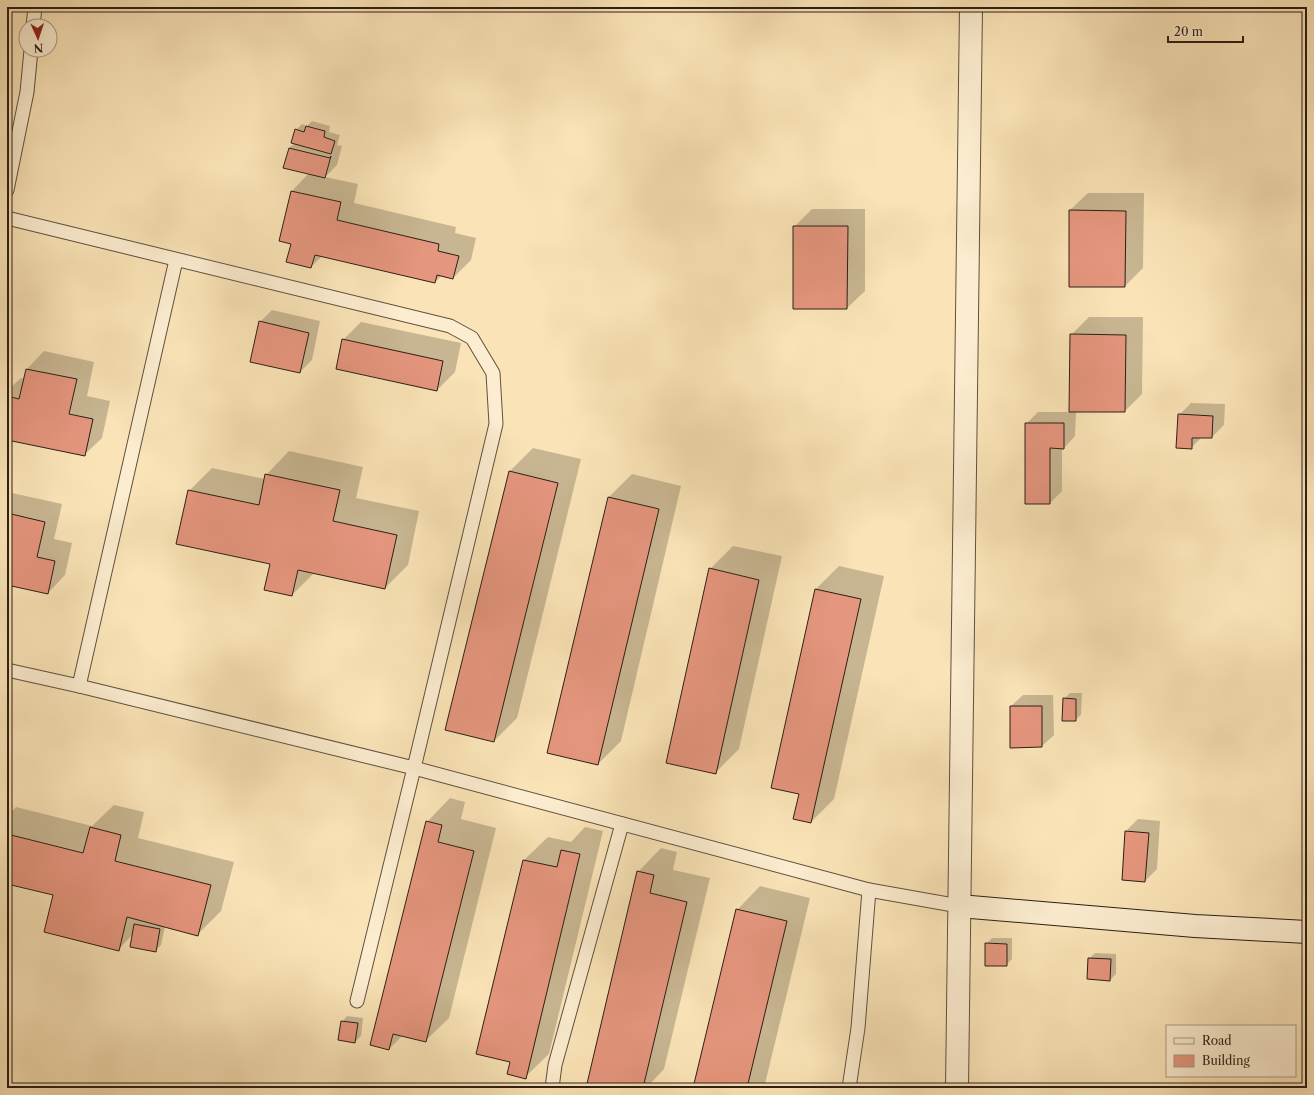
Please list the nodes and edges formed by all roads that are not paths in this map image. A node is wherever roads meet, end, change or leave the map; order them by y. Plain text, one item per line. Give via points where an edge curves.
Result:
1 (35, 7) edge
2 (971, 7) edge
3 (34, 18) edge
4 (30, 58) edge
5 (7, 190) edge
6 (7, 218) edge
7 (176, 260) junction
8 (7, 670) edge
9 (79, 686) junction
10 (414, 768) junction
11 (622, 824) junction
12 (869, 890) junction
13 (959, 906) junction
14 (1307, 932) edge
15 (357, 1001) dead end
16 (552, 1088) edge
17 (849, 1088) edge
18 (957, 1088) edge

1 - 3 lane
2 - 13 street
4 - 5 lane via 27,92
6 - 7 lane
7 - 9 lane
7 - 10 lane via 450,326 472,338 493,373 496,424
8 - 9 lane
9 - 10 lane
10 - 11 lane
10 - 15 lane
11 - 12 lane
11 - 16 lane via 555,1065
12 - 13 lane
12 - 17 lane via 858,1028
13 - 14 street
13 - 18 street

